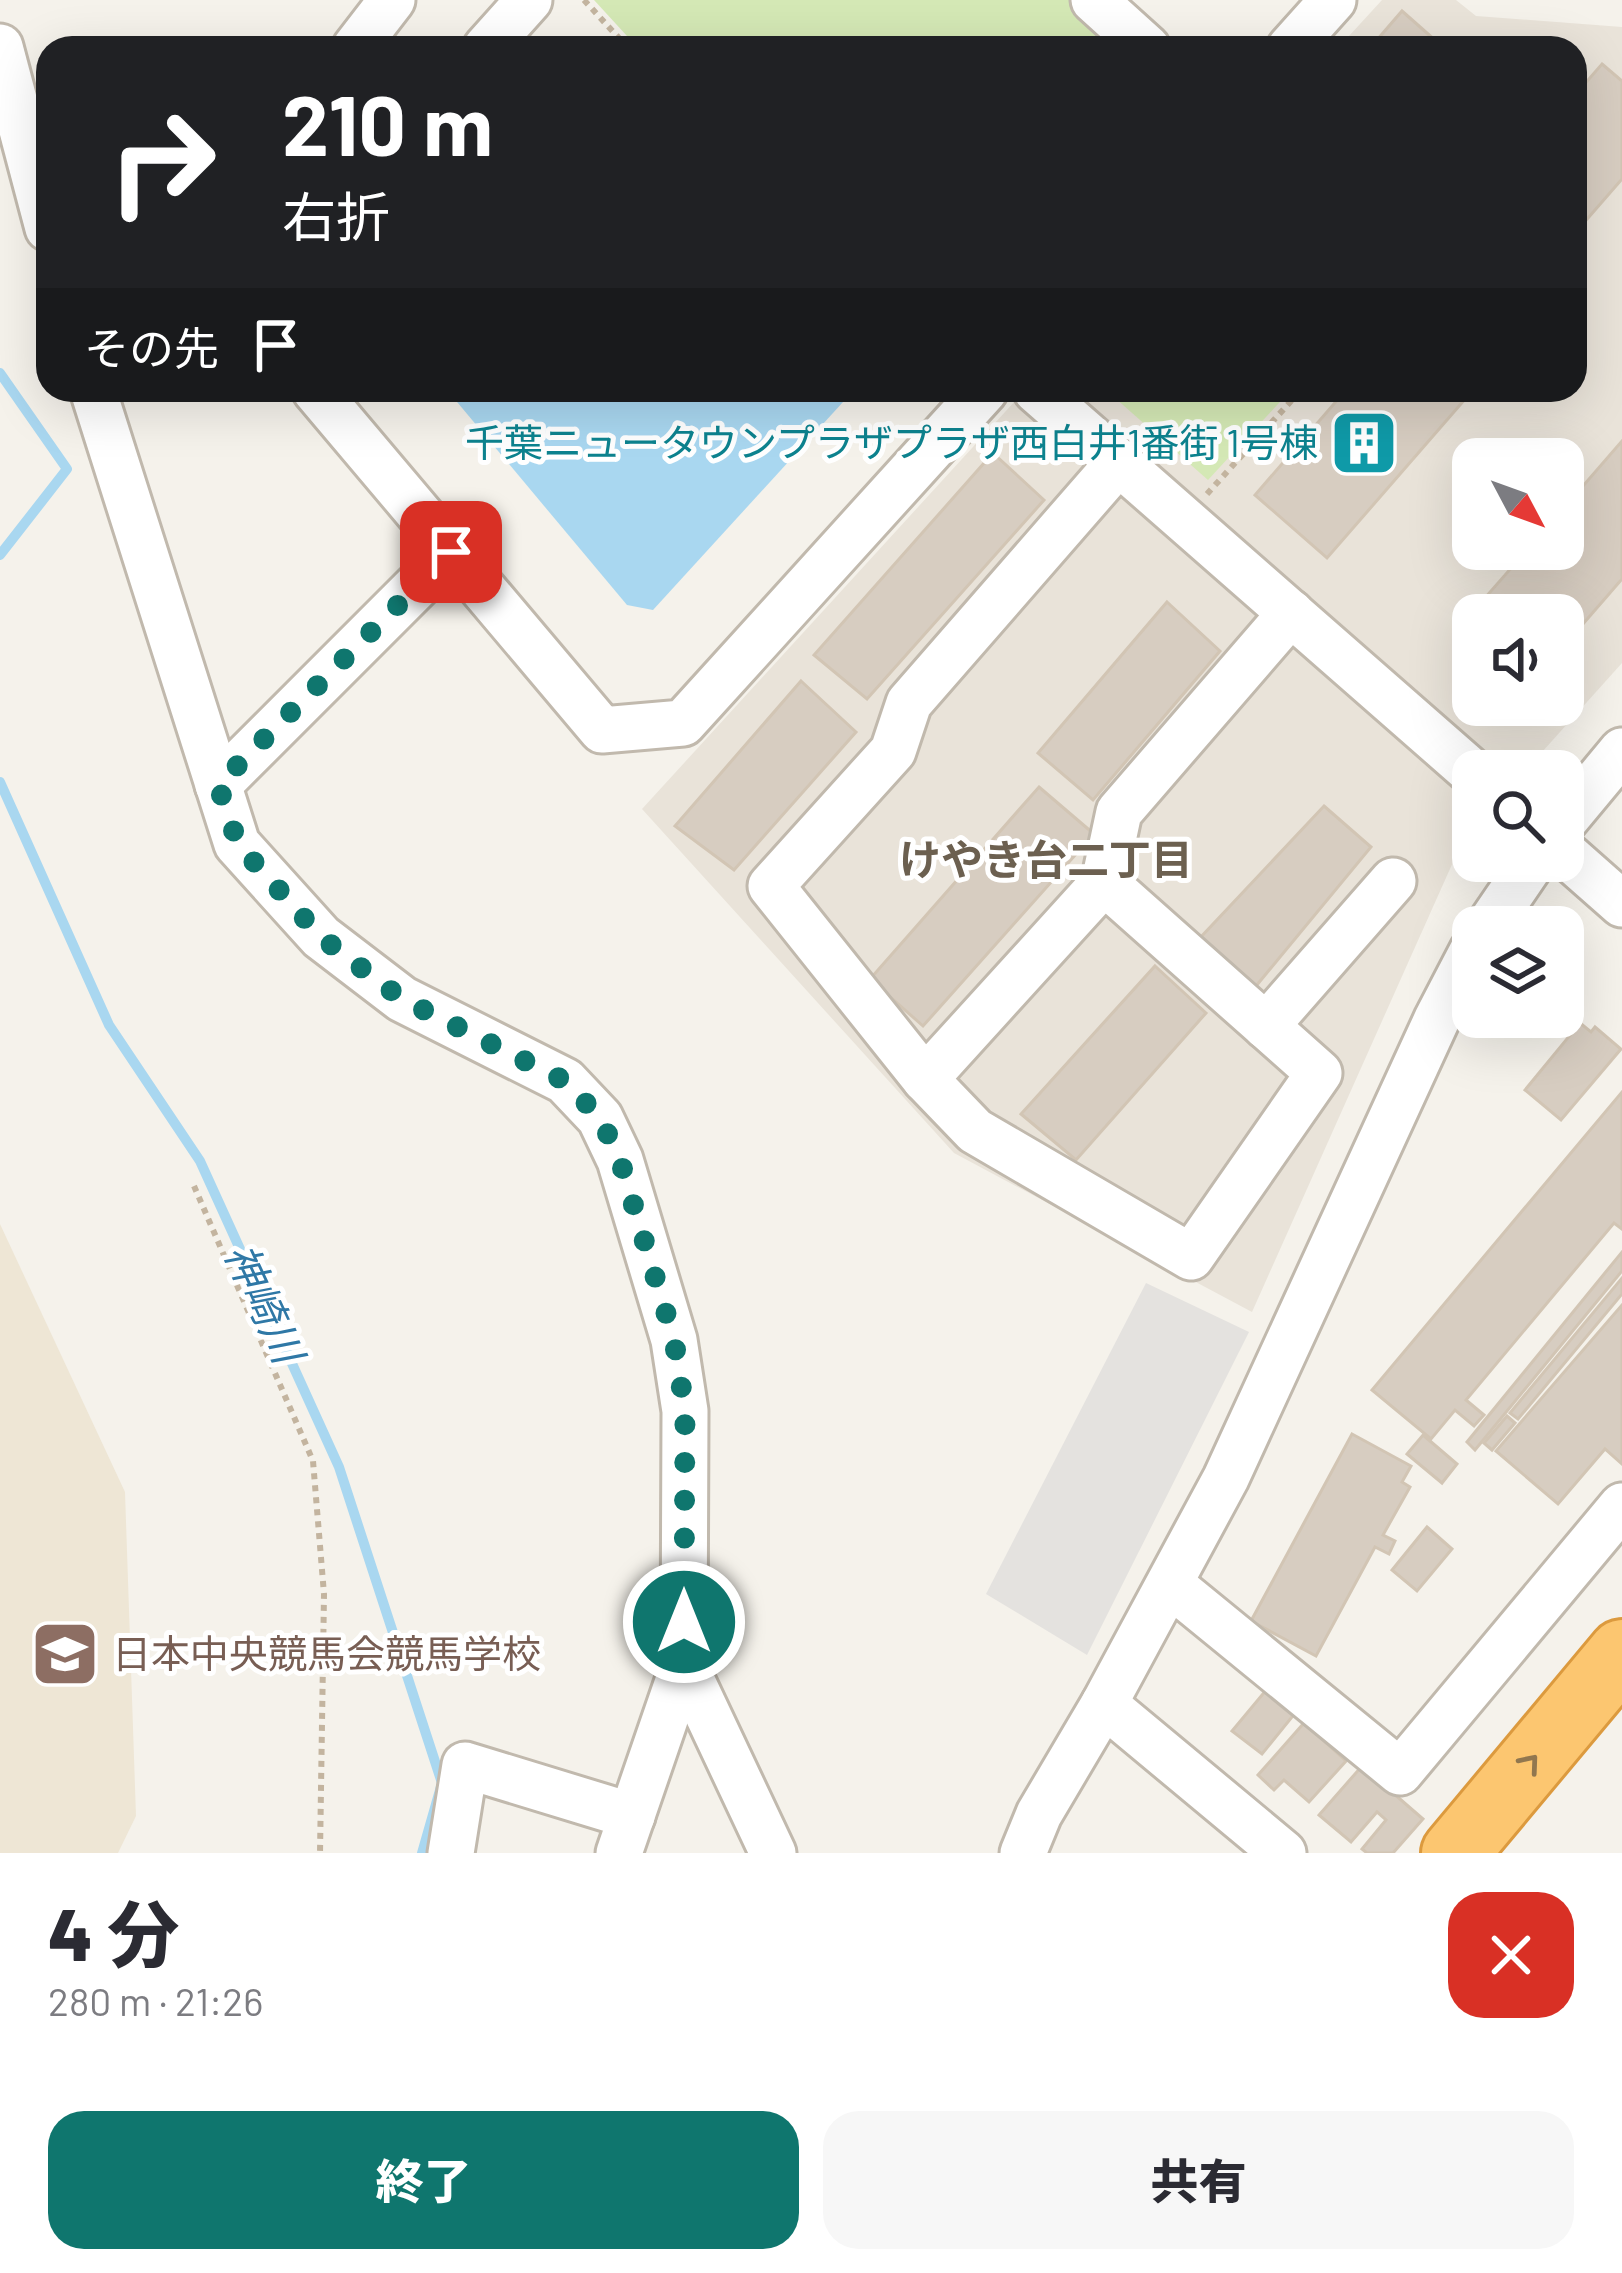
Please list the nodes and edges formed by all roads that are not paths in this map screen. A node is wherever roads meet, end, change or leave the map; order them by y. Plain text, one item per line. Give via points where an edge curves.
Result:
1 (392, 0) edge
2 (529, 0) edge
3 (1094, 0) edge
4 (1333, 0) edge
5 (364, 36) edge
6 (497, 36) edge
7 (1134, 36) edge
8 (1301, 36) edge
9 (0, 47) edge
10 (36, 183) edge
11 (97, 402) edge
12 (324, 402) edge
13 (974, 402) edge
14 (1050, 402) edge
15 (1119, 462) junction
16 (451, 552) junction
17 (1291, 613) junction
18 (1622, 752) edge
19 (1452, 755) edge
20 (218, 785) junction
21 (1584, 797) edge
22 (1584, 871) edge
23 (1393, 881) dead end
24 (1104, 882) junction
25 (1622, 904) edge
26 (1452, 990) edge
27 (1266, 1026) junction
28 (925, 1079) junction
29 (1622, 1506) edge
30 (1170, 1584) junction
31 (1622, 1653) edge
32 (684, 1664) junction
33 (1104, 1704) junction
34 (626, 1835) edge
35 (452, 1853) edge
36 (772, 1853) edge
37 (1023, 1853) edge
38 (1282, 1853) edge
39 (1455, 1853) edge

1 - 5 street
2 - 6 street
3 - 7 street
4 - 8 street
9 - 10 street
11 - 20 street
12 - 16 street
13 - 16 street via 683,723 602,730
14 - 15 street
15 - 17 street
15 - 28 street via 909,703 893,751 771,886
16 - 20 street
17 - 19 street
17 - 24 street via 1119,812
18 - 21 street
20 - 32 street via 238,844 321,937 402,999 565,1081 600,1118 674,1340 685,1411
22 - 25 street
23 - 27 street
24 - 27 street
24 - 28 street
26 - 30 street
27 - 28 street via 1319,1073 1191,1257 975,1131
29 - 30 street via 1400,1772
30 - 33 street
39 -> 31 highway
32 - 34 street
32 - 36 street
33 - 37 street
33 - 38 street
34 - 35 street via 465,1765

